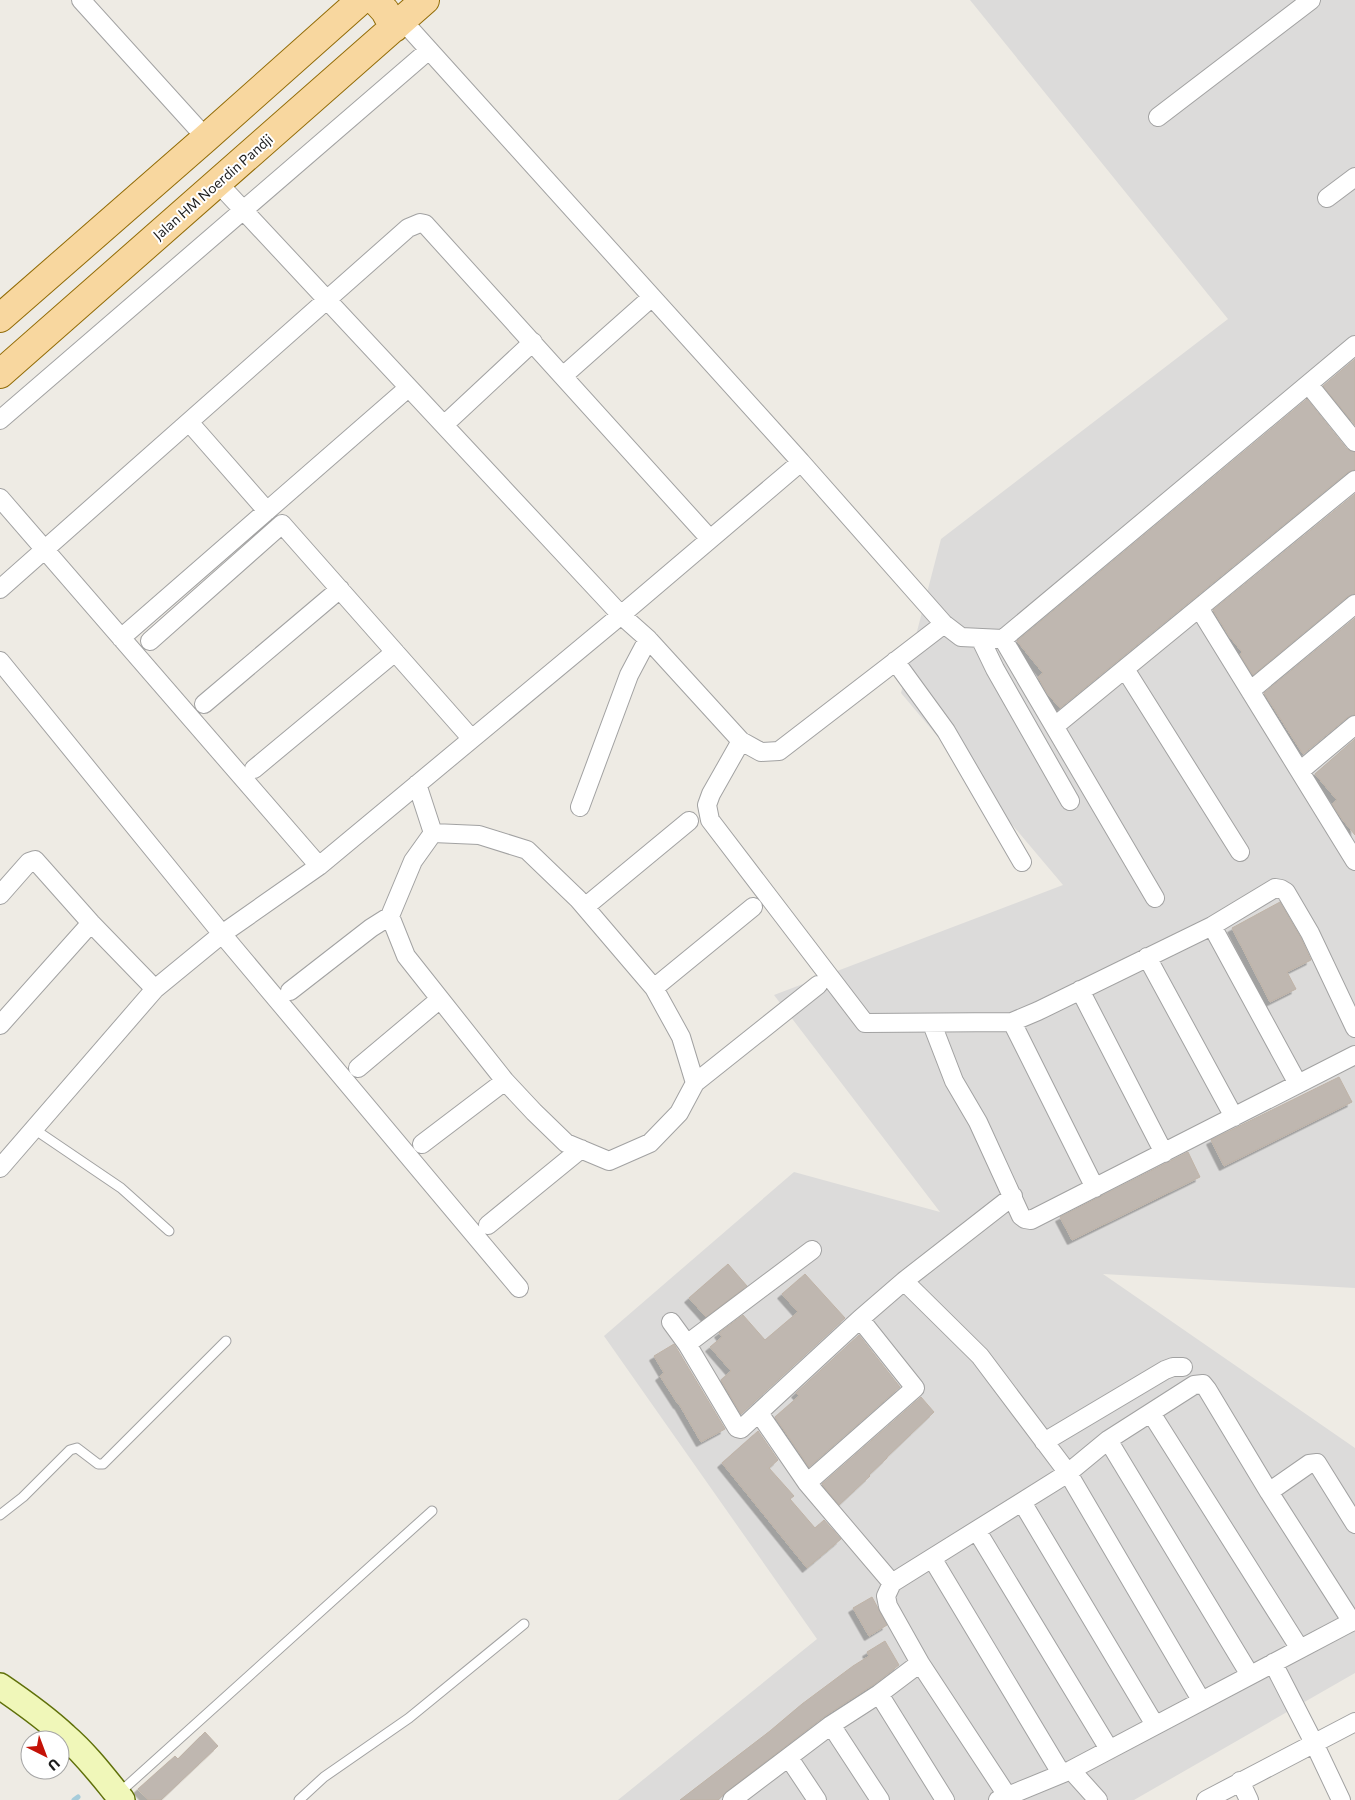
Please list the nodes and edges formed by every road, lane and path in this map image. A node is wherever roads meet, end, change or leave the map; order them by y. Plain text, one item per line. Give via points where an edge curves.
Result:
1 (81, 0) edge
2 (361, 0) edge
3 (375, 0) edge
4 (1311, 0) edge
5 (409, 11) edge
6 (429, 50) junction
7 (1158, 117) dead end
8 (206, 138) junction
9 (1355, 177) edge
10 (218, 183) junction
11 (1327, 198) dead end
12 (243, 211) junction
13 (652, 296) junction
14 (328, 301) junction
15 (3, 308) edge
16 (533, 342) junction
17 (1355, 345) edge
18 (0, 374) edge
19 (563, 376) junction
20 (1309, 384) junction
21 (408, 388) junction
22 (0, 420) edge
23 (189, 422) junction
24 (444, 425) junction
25 (1355, 442) edge
26 (802, 462) junction
27 (1355, 480) edge
28 (0, 498) edge
29 (267, 511) junction
30 (710, 539) junction
31 (44, 550) junction
32 (0, 588) edge
33 (340, 590) junction
34 (1355, 604) edge
35 (1199, 608) junction
36 (621, 615) junction
37 (944, 624) junction
38 (121, 638) junction
39 (980, 638) junction
40 (648, 639) junction
41 (1003, 639) junction
42 (150, 641) dead end
43 (395, 652) junction
44 (0, 661) edge
45 (895, 661) junction
46 (1125, 668) junction
47 (1250, 690) junction
48 (204, 704) dead end
49 (1355, 725) edge
50 (1055, 726) junction
51 (471, 738) junction
52 (741, 741) junction
53 (254, 769) dead end
54 (1300, 771) junction
55 (416, 784) junction
56 (1070, 801) dead end
57 (580, 808) dead end
58 (689, 821) dead end
59 (433, 833) junction
60 (1350, 841) edge
61 (1240, 852) dead end
62 (1355, 861) edge
63 (1022, 862) dead end
64 (318, 866) junction
65 (0, 894) edge
66 (1155, 898) dead end
67 (585, 907) junction
68 (753, 907) dead end
69 (390, 916) junction
70 (91, 923) junction
71 (1212, 926) junction
72 (222, 934) junction
73 (1147, 957) junction
74 (818, 985) dead end
75 (654, 988) junction
76 (155, 989) junction
77 (1080, 990) junction
78 (290, 991) dead end
79 (440, 999) junction
80 (1012, 1022) junction
81 (932, 1024) junction
82 (0, 1025) edge
83 (1355, 1028) edge
84 (1355, 1055) edge
85 (358, 1068) dead end
86 (505, 1082) junction
87 (695, 1083) junction
88 (1298, 1084) junction
89 (1234, 1117) junction
90 (34, 1129) junction
91 (422, 1144) dead end
92 (581, 1149) junction
93 (1164, 1153) junction
94 (0, 1168) edge
95 (1095, 1188) junction
96 (1013, 1196) junction
97 (488, 1226) dead end
98 (169, 1231) dead end
99 (812, 1250) dead end
100 (904, 1281) junction
101 (519, 1288) dead end
102 (860, 1319) junction
103 (671, 1322) dead end
104 (226, 1341) dead end
105 (688, 1344) junction
106 (1183, 1367) dead end
107 (759, 1413) junction
108 (1151, 1413) junction
109 (1108, 1440) junction
110 (1044, 1442) junction
111 (1068, 1473) junction
112 (807, 1483) junction
113 (1269, 1492) junction
114 (1022, 1502) junction
115 (432, 1511) dead end
116 (0, 1515) edge
117 (1355, 1524) edge
118 (977, 1531) junction
119 (932, 1558) junction
120 (892, 1583) junction
121 (1353, 1621) edge
122 (524, 1624) dead end
123 (1300, 1649) junction
124 (920, 1663) junction
125 (1273, 1663) junction
126 (1250, 1675) junction
127 (0, 1686) edge
128 (879, 1694) junction
129 (1201, 1700) junction
130 (1355, 1722) edge
131 (831, 1725) junction
132 (1155, 1725) junction
133 (1314, 1743) junction
134 (1109, 1749) junction
135 (789, 1758) junction
136 (1066, 1772) junction
137 (1240, 1781) junction
138 (120, 1797) edge
139 (743, 1797) edge
140 (1005, 1798) edge
141 (299, 1800) edge
142 (817, 1800) edge
143 (880, 1800) edge
144 (945, 1800) edge
145 (1098, 1800) edge
146 (1206, 1800) edge
147 (1249, 1800) edge
148 (1341, 1800) edge

1 - 8 street
2 - 8 main road
3 - 5 main road via 385,11
4 - 7 street
5 - 6 street
5 - 10 main road, Jalan HM Noerdin Pandji
6 - 12 street
6 - 13 street
8 - 15 main road
9 - 11 street
10 - 12 street
10 - 18 main road, Jalan HM Noerdin Pandji
12 - 14 street
12 - 22 street
13 - 19 street
13 - 26 street
14 - 16 street via 408,228 420,223 425,224
14 - 21 street
14 - 23 street
16 - 19 street
16 - 24 street
17 - 20 street
19 - 30 street
20 - 25 street
20 - 41 street
21 - 24 street
21 - 29 street
23 - 29 street
23 - 31 street
24 - 36 street
26 - 30 street
26 - 37 street
27 - 35 street
28 - 31 street
29 - 38 street
30 - 36 street
31 - 32 street
31 - 38 street
33 - 42 street via 282,524
33 - 43 street
33 - 48 street
34 - 47 street
35 - 46 street
35 - 47 street
36 - 40 street
36 - 51 street
37 - 39 street via 960,637
37 - 45 street
38 - 64 street
39 - 41 street
39 - 56 street
40 - 52 street
40 - 57 street via 629,675
41 - 50 street
43 - 51 street
43 - 53 street
44 - 72 street
45 - 52 street via 779,750 761,752
45 - 63 street via 946,731
46 - 50 street
46 - 61 street
47 - 54 street
49 - 54 street
50 - 66 street
51 - 55 street
52 - 81 street via 711,794 707,805 710,820 865,1023
54 - 60 street
55 - 59 street
55 - 64 street
58 - 67 street
59 - 67 street via 479,835 527,850
59 - 69 street via 413,861
60 - 62 street
64 - 72 street
65 - 70 street via 29,862 36,860
67 - 75 street
68 - 75 street
69 - 78 street
69 - 79 street via 406,956
70 - 76 street
70 - 82 street
71 - 73 street
71 - 83 street via 1275,888 1281,888 1310,933
71 - 88 street
72 - 76 street
72 - 101 street
73 - 77 street
73 - 89 street
74 - 87 street
75 - 87 street via 681,1036
76 - 90 street
77 - 80 street
77 - 93 street
79 - 85 street
79 - 86 street
80 - 81 street
80 - 95 street
81 - 96 street via 954,1081 978,1122
84 - 88 street
86 - 91 street
86 - 92 street via 566,1142
87 - 92 street via 679,1113 650,1143 609,1161
88 - 89 street
89 - 93 street
90 - 94 street
90 - 98 lane via 121,1188
92 - 97 street
93 - 95 street
95 - 96 street via 1031,1220 1021,1216
96 - 100 street
99 - 105 street
100 - 102 street
100 - 110 street via 980,1356
102 - 107 street
102 - 112 street via 915,1388
103 - 105 street
104 - 116 lane via 103,1464 98,1464 77,1448 70,1450
105 - 107 street via 737,1428 741,1429
106 - 110 street via 1173,1366 1165,1370
107 - 112 street
108 - 109 street
108 - 113 street via 1194,1384 1202,1384
108 - 123 street
109 - 111 street
109 - 126 street
110 - 111 street
111 - 114 street
111 - 129 street
112 - 120 street
113 - 117 street via 1309,1464 1317,1463
113 - 121 street
114 - 118 street
114 - 132 street
115 - 138 lane
118 - 119 street
118 - 134 street
119 - 120 street
119 - 136 street
120 - 124 street via 886,1596 887,1603
121 - 123 street
122 - 141 lane via 410,1718 324,1777
123 - 125 street
124 - 128 street
124 - 140 street
125 - 126 street
125 - 133 street
126 - 129 street
127 - 138 main road via 66,1736
128 - 131 street
128 - 144 street
129 - 132 street
130 - 133 street
131 - 135 street
131 - 143 street
132 - 134 street
133 - 137 street
133 - 148 street
134 - 136 street
135 - 139 street
135 - 142 street
136 - 140 street
136 - 145 street
137 - 146 street
137 - 147 street

